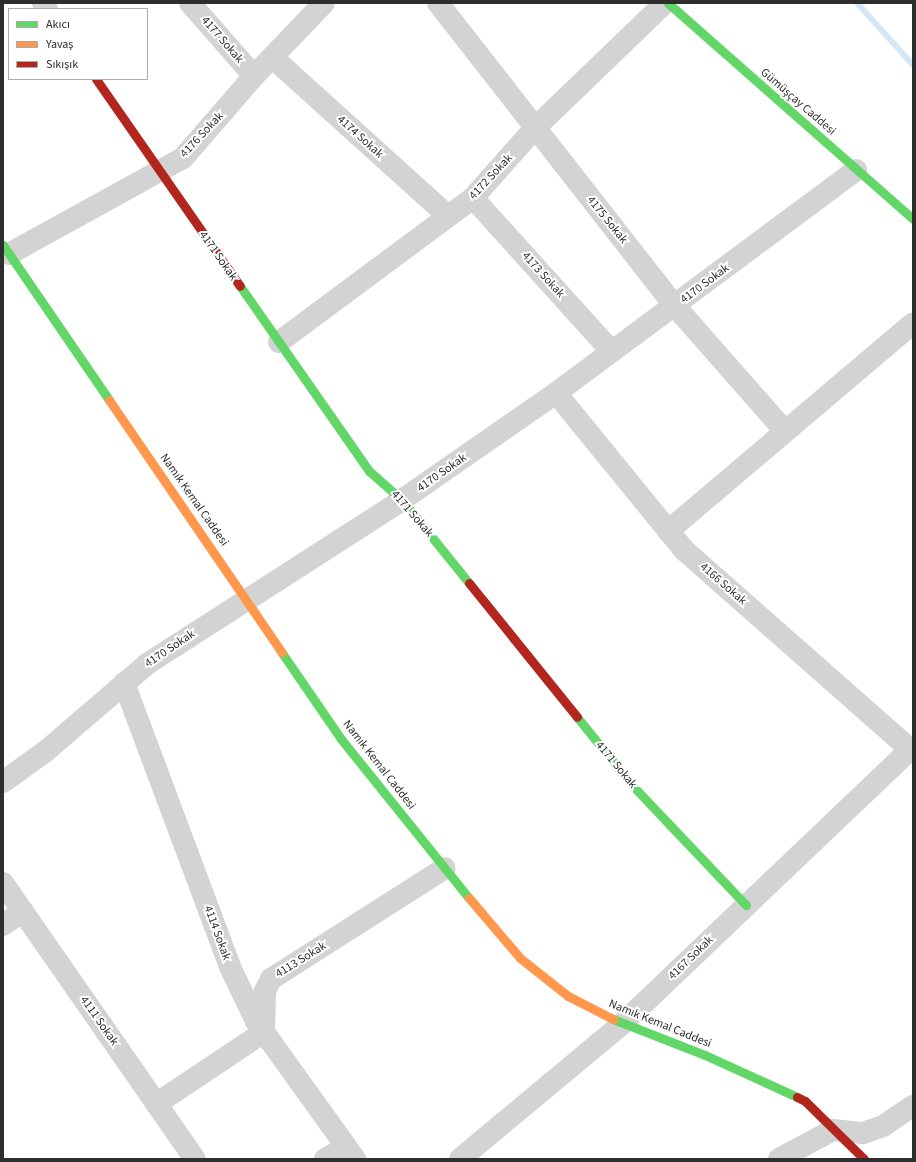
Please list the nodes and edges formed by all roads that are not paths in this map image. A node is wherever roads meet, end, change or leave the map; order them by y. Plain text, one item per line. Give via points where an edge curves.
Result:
1 (190, 3) edge
2 (324, 3) edge
3 (438, 3) edge
4 (666, 3) edge
5 (272, 57) junction
6 (254, 76) junction
7 (97, 80) edge
8 (535, 128) junction
9 (158, 170) junction
10 (856, 170) junction
11 (474, 198) junction
12 (448, 216) junction
13 (913, 219) edge
14 (6, 250) edge
15 (675, 306) junction
16 (913, 323) edge
17 (279, 342) junction
18 (612, 352) junction
19 (556, 394) junction
20 (784, 430) junction
21 (402, 500) junction
22 (668, 531) junction
23 (247, 598) junction
24 (124, 683) junction
25 (912, 750) edge
26 (3, 782) edge
27 (445, 868) junction
28 (3, 882) edge
29 (746, 905) junction
30 (23, 911) junction
31 (3, 926) edge
32 (622, 1024) junction
33 (264, 1032) junction
34 (156, 1104) junction
35 (913, 1106) edge
36 (833, 1130) junction
37 (350, 1153) edge
38 (195, 1159) edge
39 (325, 1159) edge
40 (460, 1159) edge
41 (779, 1159) edge
42 (864, 1159) edge

1 - 6 street, 4177 Sokak
2 - 5 street, 4176 Sokak
3 - 8 street, 4175 Sokak
4 - 8 street, 4172 Sokak
4 - 10 street, Gümüşçay Caddesi
5 - 6 street, 4176 Sokak
5 - 12 street, 4174 Sokak
6 - 9 street, 4176 Sokak via 184,158
7 - 9 street, 4171 Sokak
8 - 11 street, 4172 Sokak
8 - 15 street, 4175 Sokak
9 - 14 street, 4176 Sokak
9 - 17 street, 4171 Sokak
10 - 13 street, Gümüşçay Caddesi
10 - 15 street, 4170 Sokak
11 - 12 street, 4172 Sokak
11 - 18 street, 4173 Sokak
12 - 17 street, 4172 Sokak
14 - 23 street, Namık Kemal Caddesi
15 - 18 street, 4170 Sokak
15 - 20 street, 4175 Sokak
16 - 20 street
17 - 21 street, 4171 Sokak via 368,470
18 - 19 street, 4170 Sokak
19 - 21 street, 4170 Sokak
19 - 22 street, 4166 Sokak
20 - 22 street
21 - 23 street, 4170 Sokak
21 - 29 street, 4171 Sokak via 631,784
22 - 25 street, 4166 Sokak via 684,550
23 - 24 street, 4170 Sokak via 146,664
23 - 27 street, Namık Kemal Caddesi via 341,738
24 - 26 street, 4170 Sokak via 46,751
24 - 33 street, 4114 Sokak via 230,967
25 - 29 street, 4167 Sokak
27 - 32 street, Namık Kemal Caddesi via 493,928 542,978 568,996
27 - 33 street, 4113 Sokak via 271,979 266,991
28 - 30 street, 4111 Sokak
29 - 32 street, 4167 Sokak
30 - 31 street
30 - 34 street, 4111 Sokak
32 - 36 street, Namık Kemal Caddesi via 705,1055 805,1101
32 - 40 street, 4167 Sokak
33 - 34 street
33 - 37 street, 4114 Sokak
34 - 38 street, 4111 Sokak
35 - 36 street via 883,1126 863,1133
36 - 41 street
36 - 42 street, Namık Kemal Caddesi
37 - 39 street

